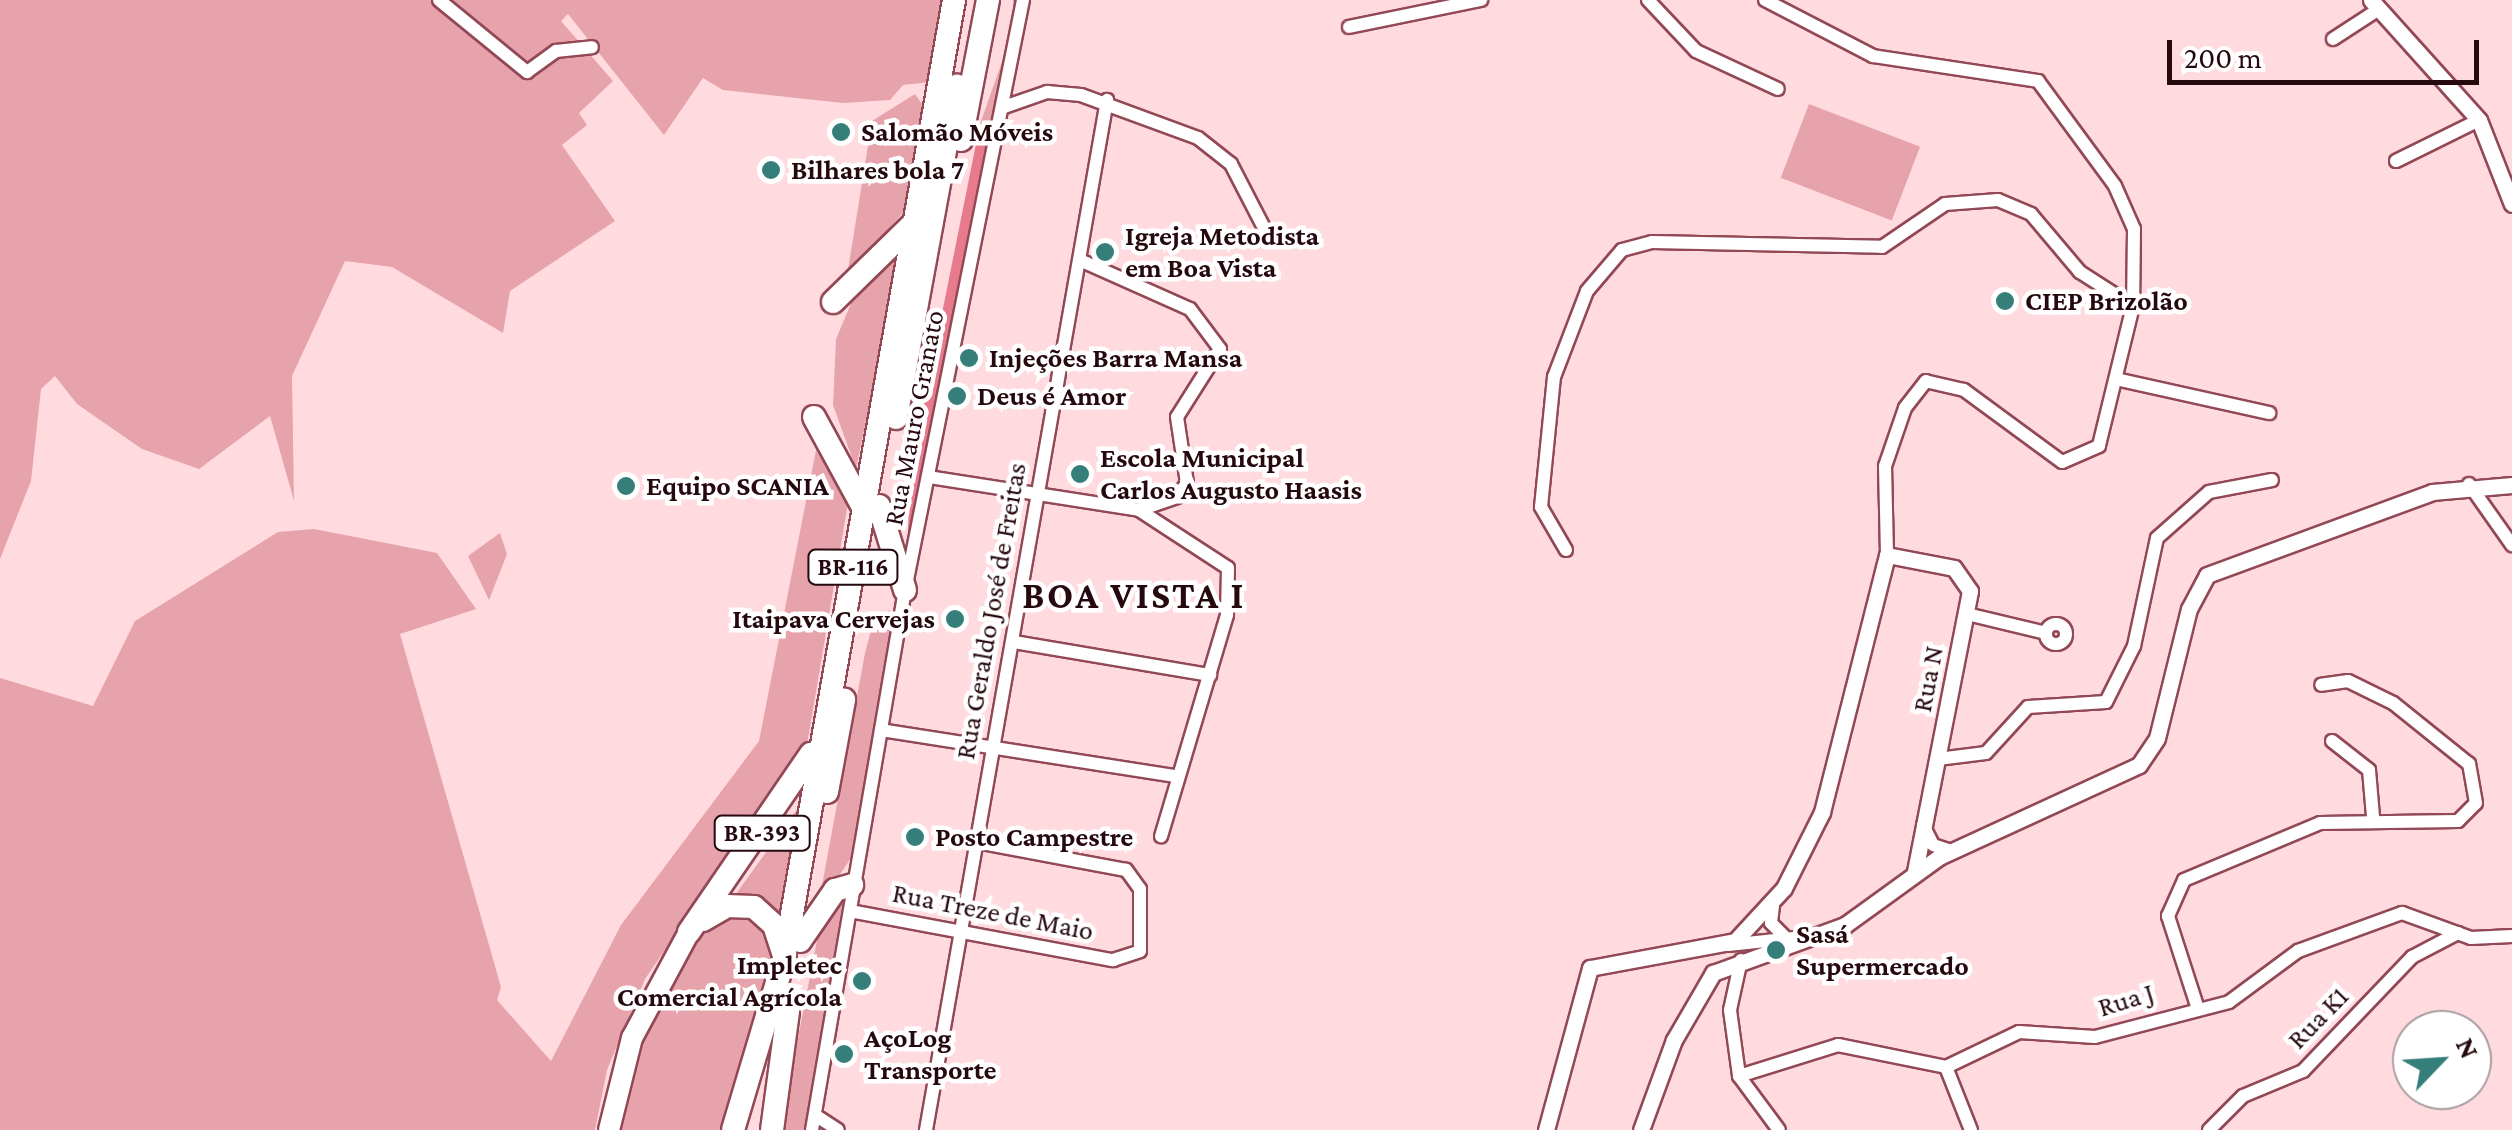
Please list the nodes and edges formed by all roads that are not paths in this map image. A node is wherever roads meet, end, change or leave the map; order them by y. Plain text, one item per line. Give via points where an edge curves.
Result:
1 (440, 0) edge
2 (954, 0) edge
3 (968, 0) edge
4 (988, 0) edge
5 (1022, 0) edge
6 (1481, 0) edge
7 (1648, 0) edge
8 (1764, 0) edge
9 (2375, 5) edge
10 (1349, 27) dead end
11 (2333, 39) dead end
12 (592, 48) dead end
13 (1778, 89) dead end
14 (1107, 100) junction
15 (1004, 107) junction
16 (2480, 120) junction
17 (2396, 161) dead end
18 (2512, 204) edge
19 (918, 219) junction
20 (1263, 226) dead end
21 (1082, 261) junction
22 (833, 302) dead end
23 (2133, 306) junction
24 (915, 318) junction
25 (2120, 380) junction
26 (2269, 414) dead end
27 (814, 416) dead end
28 (929, 477) junction
29 (2272, 480) dead end
30 (2468, 484) junction
31 (2512, 485) edge
32 (1037, 496) junction
33 (871, 508) junction
34 (1138, 510) junction
35 (2495, 522) junction
36 (2512, 545) edge
37 (1566, 550) dead end
38 (1887, 555) junction
39 (905, 590) junction
40 (1967, 614) junction
41 (2046, 633) dead end
42 (1014, 642) junction
43 (1210, 674) junction
44 (2321, 685) dead end
45 (824, 728) junction
46 (881, 730) junction
47 (2332, 741) dead end
48 (992, 745) junction
49 (1938, 759) junction
50 (1174, 776) junction
51 (2373, 816) junction
52 (1923, 823) junction
53 (1161, 836) dead end
54 (976, 842) junction
55 (1951, 851) junction
56 (1915, 872) junction
57 (852, 885) junction
58 (1770, 910) junction
59 (850, 911) junction
60 (959, 929) junction
61 (689, 932) junction
62 (2458, 934) junction
63 (2512, 936) edge
64 (1787, 937) junction
65 (1804, 937) junction
66 (800, 940) junction
67 (1717, 946) junction
68 (1745, 952) junction
69 (784, 959) junction
70 (1718, 970) junction
71 (1732, 982) junction
72 (2198, 1009) junction
73 (788, 1010) junction
74 (1946, 1067) junction
75 (1739, 1076) junction
76 (815, 1115) junction
77 (609, 1130) edge
78 (733, 1130) edge
79 (748, 1130) edge
80 (772, 1130) edge
81 (812, 1130) edge
82 (838, 1130) edge
83 (926, 1130) edge
84 (1546, 1130) edge
85 (1641, 1130) edge
86 (1779, 1130) edge
87 (1970, 1130) edge
88 (2210, 1130) edge

1 - 12 street via 527,72 556,51
2 - 19 highway, BR-116
3 - 24 highway, BR-116
4 - 24 highway via 978,80
5 - 15 street, Rua Mauro Granato
6 - 10 street
7 - 13 street via 1696,51
8 - 23 street via 1858,52 2038,80 2128,208
9 - 11 street
9 - 16 street
14 - 15 street via 1047,92
14 - 20 street via 1213,146
14 - 21 street, Rua Geraldo José de Freitas
15 - 28 street, Rua Mauro Granato
16 - 17 street
16 - 18 street
19 - 22 highway
19 - 33 highway, BR-116
21 - 32 street, Rua Geraldo José de Freitas
21 - 34 street via 1190,309 1220,348 1176,417 1187,483 1176,497
23 - 25 street
23 - 37 street via 2080,272 2031,214 1998,200 1945,204 1882,246 1652,242 1622,250 1587,291 1554,377 1541,507
24 - 33 highway, BR-116
25 - 26 street
25 - 38 street via 2106,435 2073,463 2052,458 1964,390 1940,379 1920,384 1885,466
27 - 33 highway
28 - 32 street
28 - 39 street, Rua Mauro Granato
29 - 49 street via 2208,492 2157,538 2134,646 2106,702 2028,706 1986,753
30 - 31 street
30 - 35 street
30 - 55 street via 2207,575 2147,757 2090,795
31 - 35 street via 2495,497
32 - 34 street
32 - 42 street, Rua Geraldo José de Freitas
33 - 39 highway
33 - 45 highway, BR-116
33 - 66 highway, BR-116
34 - 43 street via 1231,575
35 - 36 street
38 - 40 street, Rua N via 1963,573
38 - 58 street via 1822,812
39 - 46 street, Rua Mauro Granato
40 - 41 street
40 - 49 street, Rua N
42 - 43 street
42 - 48 street, Rua Geraldo José de Freitas
43 - 50 street
44 - 51 street via 2348,681 2377,693 2475,775 2478,798 2462,820
45 - 61 highway, BR-393 via 776,816
45 - 69 highway, BR-116
46 - 48 street
46 - 57 street, Rua Mauro Granato
47 - 51 street via 2369,770
48 - 50 street
48 - 54 street, Rua Geraldo José de Freitas
49 - 52 street, Rua N
50 - 53 street
51 - 72 street via 2308,826 2176,887 2169,924
52 - 55 street via 1932,845
52 - 56 street, Rua N
54 - 60 street, Rua Geraldo José de Freitas
54 - 60 street, Rua Treze de Maio via 1132,875 1142,940 1128,960
55 - 56 street
56 - 65 street via 1856,919
57 - 59 street, Rua Mauro Granato
57 - 66 highway via 834,890
58 - 64 street via 1773,927
58 - 67 street
58 - 68 street
59 - 60 street, Rua Treze de Maio
59 - 76 street, Rua Mauro Granato
60 - 83 street, Rua Geraldo José de Freitas
61 - 69 highway via 727,906 754,907 774,924
61 - 77 main road, BR-393 via 632,1038
62 - 63 street, Rua J
62 - 72 street, Rua J via 2420,914 2378,918 2298,951 2238,997
62 - 88 street, Rua K1 via 2412,958 2302,1071 2243,1096
64 - 65 street
64 - 68 street
65 - 68 street
66 - 73 highway, BR-116
67 - 68 street
67 - 70 street
67 - 84 street via 1590,968
68 - 70 street
68 - 71 street
69 - 78 highway, BR-116
70 - 71 street
70 - 85 street via 1674,1040
71 - 75 street
72 - 74 street, Rua J via 2095,1037 2020,1032
73 - 79 highway, BR-116
73 - 80 highway
74 - 75 street via 1838,1045
74 - 87 street
75 - 86 street
76 - 81 street, Rua Mauro Granato
76 - 82 street

